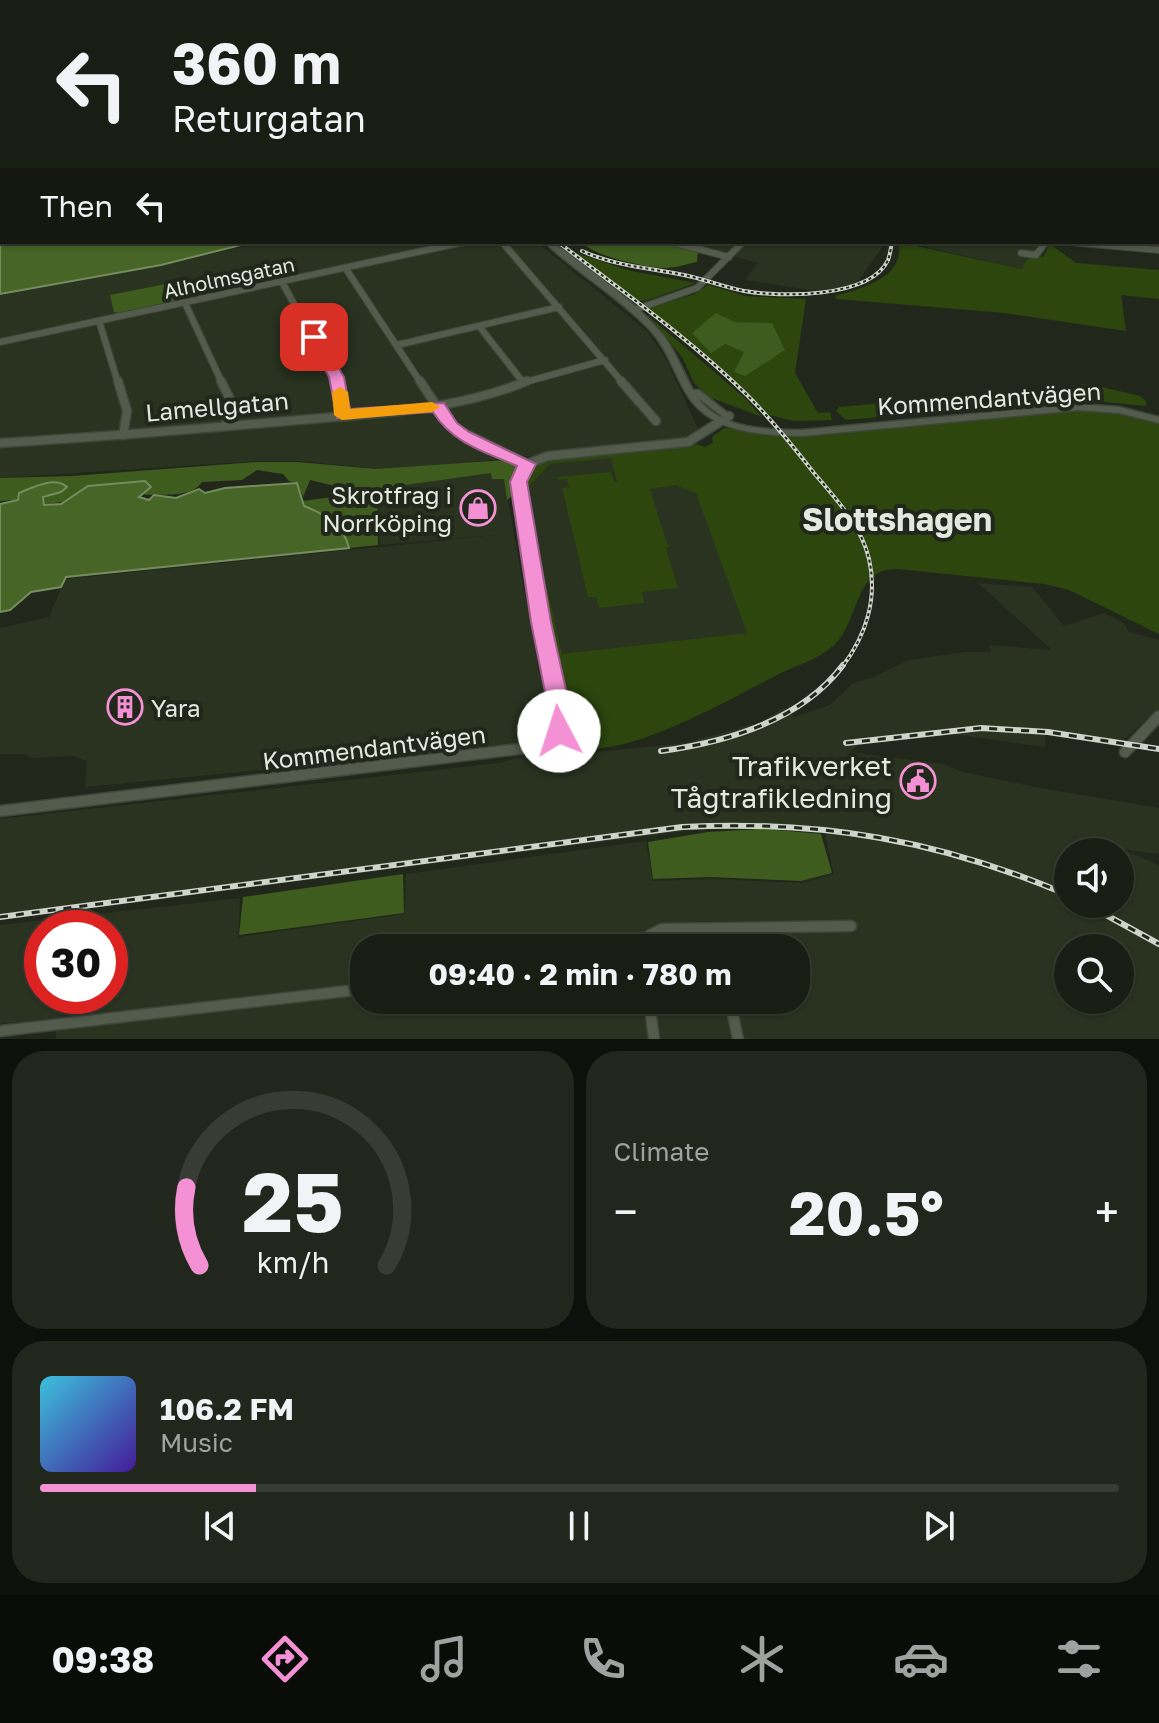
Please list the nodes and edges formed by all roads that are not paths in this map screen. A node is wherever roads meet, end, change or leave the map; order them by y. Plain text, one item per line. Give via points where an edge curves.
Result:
1 (455, 244) edge
2 (504, 244) edge
3 (551, 244) edge
4 (679, 244) edge
5 (741, 244) edge
6 (1044, 244) edge
7 (1092, 244) edge
8 (1159, 250) edge
9 (1021, 253) dead end
10 (729, 257) junction
11 (346, 269) junction
12 (282, 282) junction
13 (185, 303) junction
14 (559, 307) junction
15 (634, 310) junction
16 (99, 321) junction
17 (479, 326) junction
18 (0, 342) edge
19 (397, 345) junction
20 (605, 360) junction
21 (522, 381) junction
22 (438, 407) junction
23 (342, 415) junction
24 (726, 418) junction
25 (1159, 420) edge
26 (656, 421) dead end
27 (226, 425) junction
28 (123, 435) junction
29 (0, 441) edge
30 (527, 464) junction
31 (1159, 716) edge
32 (1125, 752) dead end
33 (0, 811) edge
34 (851, 926) dead end
35 (714, 928) junction
36 (652, 934) edge
37 (716, 934) edge
38 (350, 991) edge
39 (651, 1014) edge
40 (733, 1014) edge
41 (0, 1031) edge
42 (654, 1039) edge
43 (738, 1039) edge

1 - 11 street, Alholmsgatan
2 - 14 street
3 - 15 street
4 - 10 street
5 - 10 street
6 - 9 street via 1036,255
7 - 8 street
10 - 15 street via 697,288
11 - 12 street, Alholmsgatan
11 - 19 street
12 - 13 street, Alholmsgatan
12 - 23 street via 336,377
13 - 16 street, Alholmsgatan
13 - 27 street via 230,399
14 - 17 street
14 - 20 street
15 - 24 street via 662,339 694,400
16 - 18 street, Alholmsgatan
16 - 28 street via 127,411
17 - 19 street
17 - 21 street
19 - 22 street
20 - 21 street, Lamellgatan
20 - 26 street
21 - 22 street, Lamellgatan
22 - 23 street, Lamellgatan
22 - 30 street via 463,435
23 - 27 street, Lamellgatan
24 - 25 street, Kommendantvägen via 765,432 1079,407
24 - 30 street via 688,442 548,456
27 - 28 street, Lamellgatan
28 - 29 street, Lamellgatan
30 - 33 street, Kommendantvägen via 520,490 562,722 551,739 520,750
31 - 32 street
34 - 35 street
35 - 36 street via 662,929
35 - 37 street
38 - 41 street
39 - 42 street
40 - 43 street

